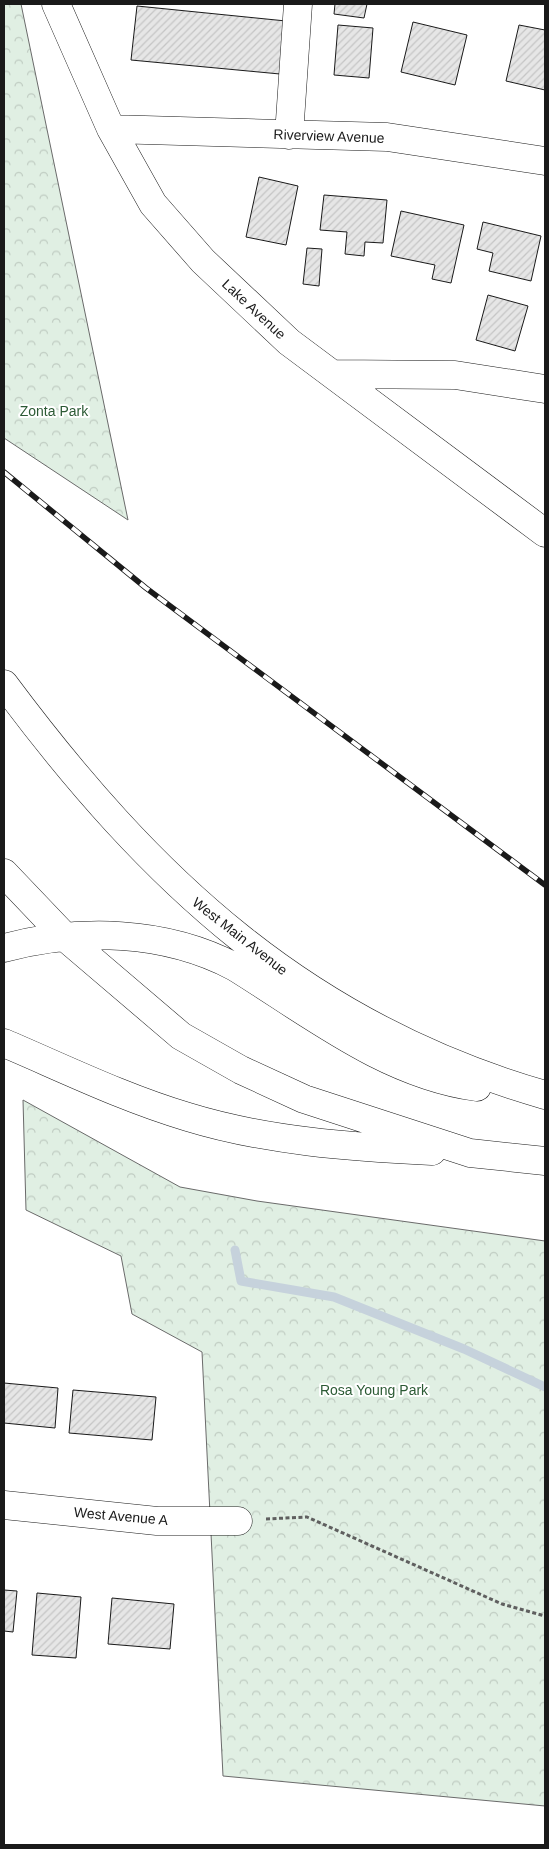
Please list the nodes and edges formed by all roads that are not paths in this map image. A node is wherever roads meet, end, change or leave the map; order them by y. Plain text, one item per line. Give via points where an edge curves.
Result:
1 (56, 4) edge
2 (298, 4) edge
3 (111, 129) junction
4 (289, 135) junction
5 (545, 161) edge
6 (333, 374) junction
7 (545, 389) edge
8 (545, 533) edge
9 (4, 684) edge
10 (4, 873) edge
11 (66, 938) junction
12 (4, 948) edge
13 (4, 1043) edge
14 (545, 1096) edge
15 (470, 1153) junction
16 (545, 1160) edge
17 (4, 1505) edge
18 (238, 1521) road end

1 - 3 main road, Lake Avenue
2 - 4 main road
3 - 4 main road, Riverview Avenue
3 - 6 main road, Lake Avenue via 153,204 203,261 289,342
4 - 5 main road, Riverview Avenue via 387,137
6 - 7 main road via 455,375
6 - 8 main road, Lake Avenue
9 - 14 main road, West Main Avenue via 72,772 143,852 202,908 258,953 320,996 396,1038 479,1074
10 - 11 main road
11 - 12 main road
11 - 14 main road via 133,937 202,952 235,967 357,1042 423,1074 466,1086
11 - 15 main road via 181,1036 241,1070 304,1099
13 - 15 main road via 131,1098 218,1125 368,1148
15 - 16 main road
17 - 18 main road, West Avenue A via 157,1521

